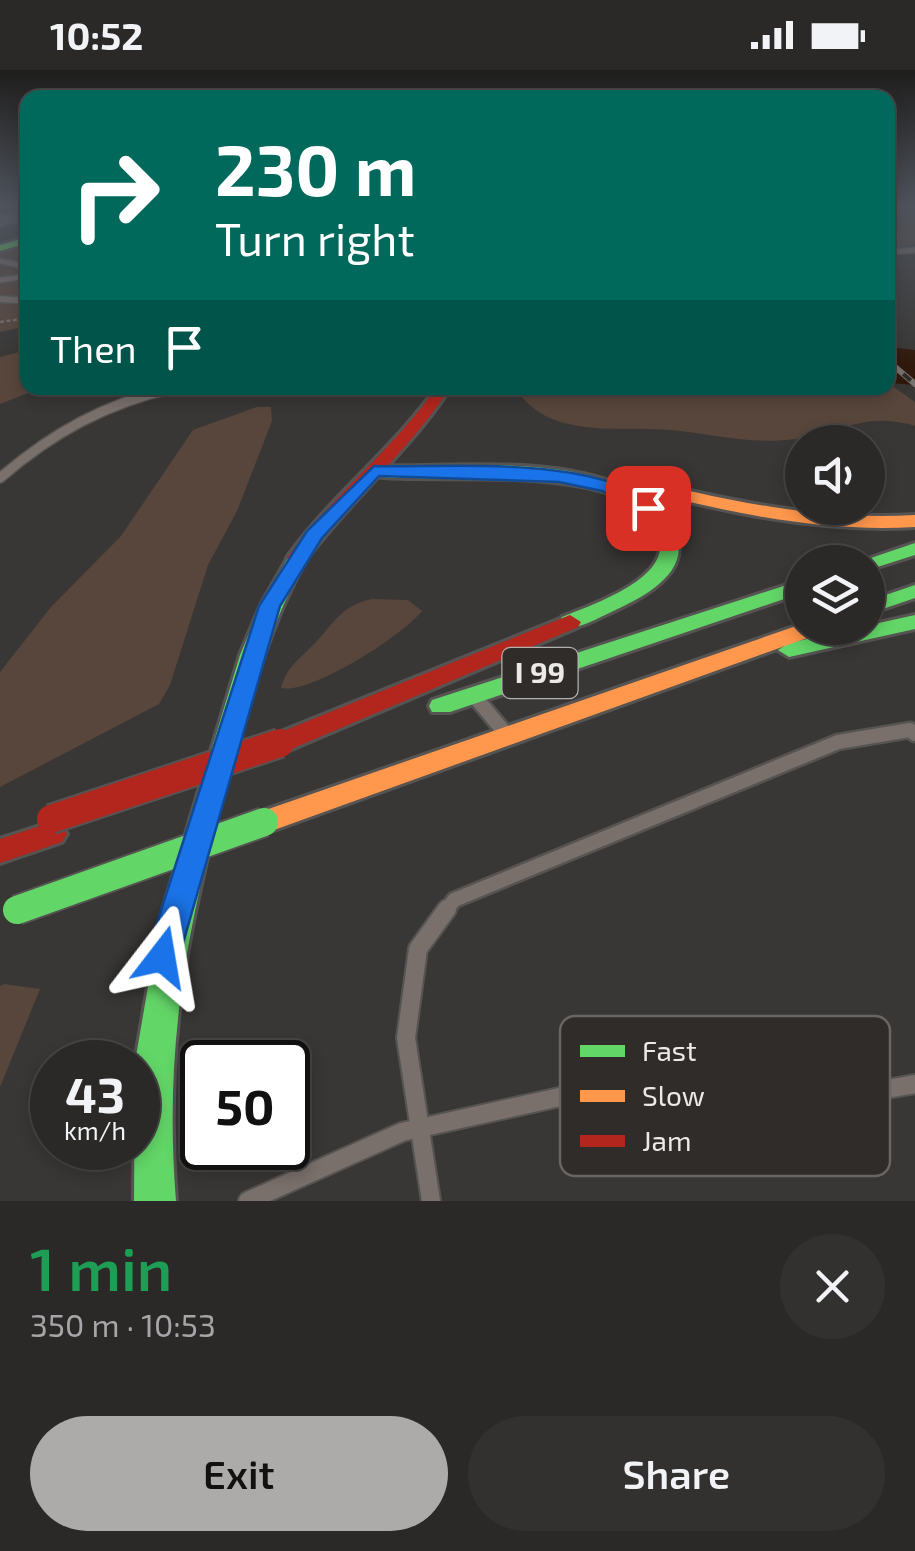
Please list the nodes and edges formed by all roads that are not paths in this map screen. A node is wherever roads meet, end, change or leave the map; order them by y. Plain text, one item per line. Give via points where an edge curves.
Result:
1 (151, 395) edge
2 (437, 395) edge
3 (374, 471) junction
4 (0, 478) edge
5 (915, 521) edge
6 (915, 548) edge
7 (885, 558) edge
8 (785, 592) edge
9 (915, 592) edge
10 (885, 602) edge
11 (915, 622) edge
12 (785, 638) edge
13 (678, 676) junction
14 (473, 695) junction
15 (915, 734) edge
16 (508, 736) junction
17 (279, 752) junction
18 (52, 826) junction
19 (0, 836) edge
20 (0, 851) edge
21 (8, 913) edge
22 (915, 1084) edge
23 (890, 1089) edge
24 (560, 1097) edge
25 (421, 1128) junction
26 (155, 1201) edge
27 (248, 1201) edge
28 (431, 1201) edge

1 - 4 lane via 89,414 44,439
2 - 3 main road
3 - 5 main road via 561,468 800,522
3 - 17 main road via 559,477 607,487 656,515 670,537 669,558 644,585 562,627
3 - 26 main road via 314,535 270,606 173,913 148,1044
6 - 7 main road
8 - 14 main road, I 99
9 - 10 main road
11 - 13 main road
12 - 13 main road
13 - 16 main road, I 99
14 - 16 lane
14 - 17 main road, I 99
15 - 25 lane via 838,742 454,900 418,949 406,1038
16 - 21 main road, I 99, bridge
17 - 18 main road, I 99
18 - 19 main road
18 - 20 main road, I 99
22 - 23 lane
24 - 25 lane
25 - 27 lane
25 - 28 lane

